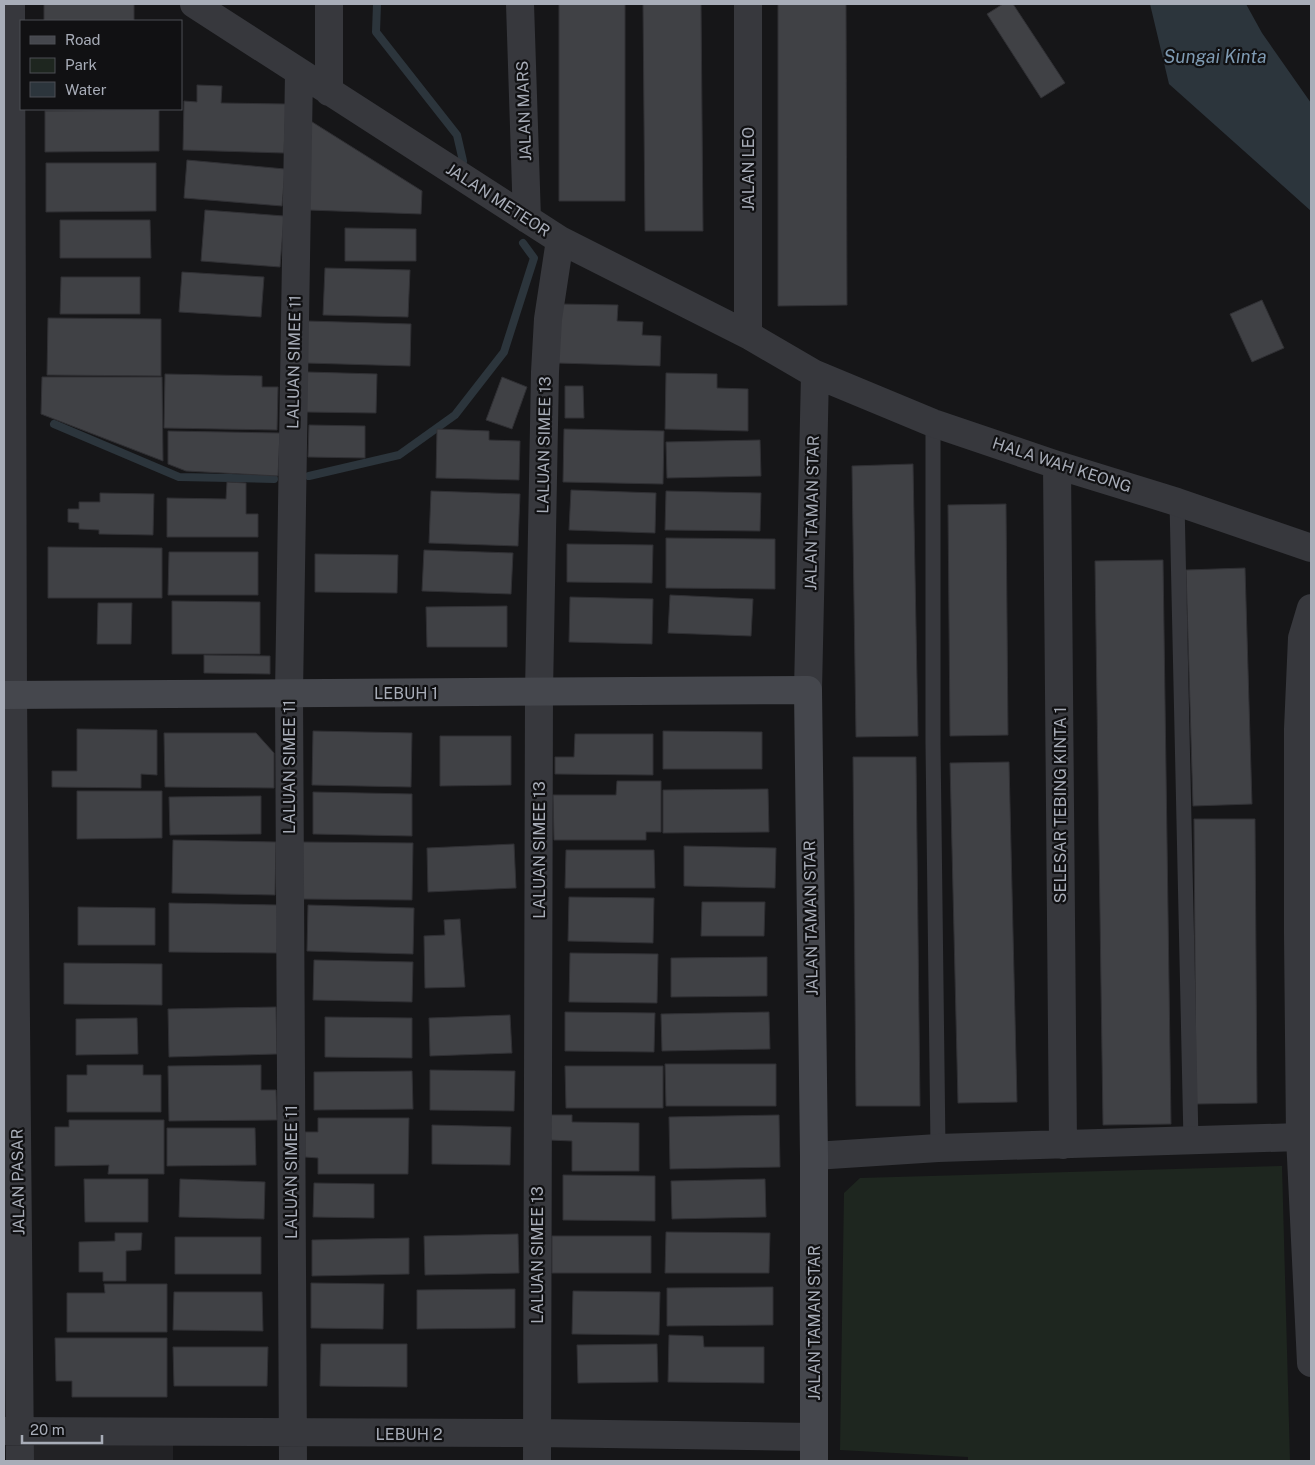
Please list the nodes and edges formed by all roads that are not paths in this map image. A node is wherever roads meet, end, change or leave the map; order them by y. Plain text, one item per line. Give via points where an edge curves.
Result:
1 (11, 4) edge
2 (194, 4) edge
3 (329, 4) edge
4 (520, 4) edge
5 (748, 4) edge
6 (299, 72) junction
7 (329, 92) junction
8 (527, 219) junction
9 (560, 240) junction
10 (748, 335) junction
11 (815, 374) junction
12 (933, 423) junction
13 (1057, 465) junction
14 (1177, 502) junction
15 (1311, 548) edge
16 (1311, 608) edge
17 (808, 690) junction
18 (540, 692) junction
19 (289, 693) junction
20 (9, 695) edge
21 (1300, 1137) junction
22 (1191, 1141) junction
23 (1062, 1145) junction
24 (938, 1148) junction
25 (814, 1156) junction
26 (1311, 1362) edge
27 (12, 1431) edge
28 (537, 1433) junction
29 (293, 1434) junction
30 (814, 1449) edge
31 (20, 1461) edge
32 (293, 1461) edge
33 (537, 1461) edge

1 - 20 street, JALAN PASAR
2 - 6 street, JALAN METEOR
3 - 7 street
4 - 8 street, JALAN MARS
5 - 10 street, JALAN LEO
6 - 7 street, JALAN METEOR
6 - 19 street, LALUAN SIMEE 11
7 - 8 street, JALAN METEOR
8 - 9 street, JALAN METEOR
9 - 10 street, JALAN METEOR
9 - 18 street, LALUAN SIMEE 13 via 548,319 545,372
10 - 11 street, JALAN METEOR
11 - 12 street, HALA WAH KEONG
11 - 17 street, JALAN TAMAN STAR
12 - 13 street, HALA WAH KEONG
12 - 24 lane
13 - 14 street, HALA WAH KEONG
13 - 23 street, SELESAR TEBING KINTA 1
14 - 15 street, HALA WAH KEONG
14 - 22 lane
16 - 21 street via 1302,638 1298,729
17 - 18 street, LEBUH 1
17 - 25 street, JALAN TAMAN STAR
18 - 19 street, LEBUH 1
18 - 28 street, LALUAN SIMEE 13
19 - 20 street, LEBUH 1
19 - 29 street, LALUAN SIMEE 11
20 - 27 street, JALAN PASAR
21 - 22 street
21 - 26 street
22 - 23 street
23 - 24 street
24 - 25 street
25 - 30 street, JALAN TAMAN STAR
27 - 29 street, LEBUH 2
27 - 31 street, JALAN PASAR
28 - 29 street, LEBUH 2
28 - 30 street, LEBUH 2
28 - 33 street, LALUAN SIMEE 13
29 - 32 street, LALUAN SIMEE 11

